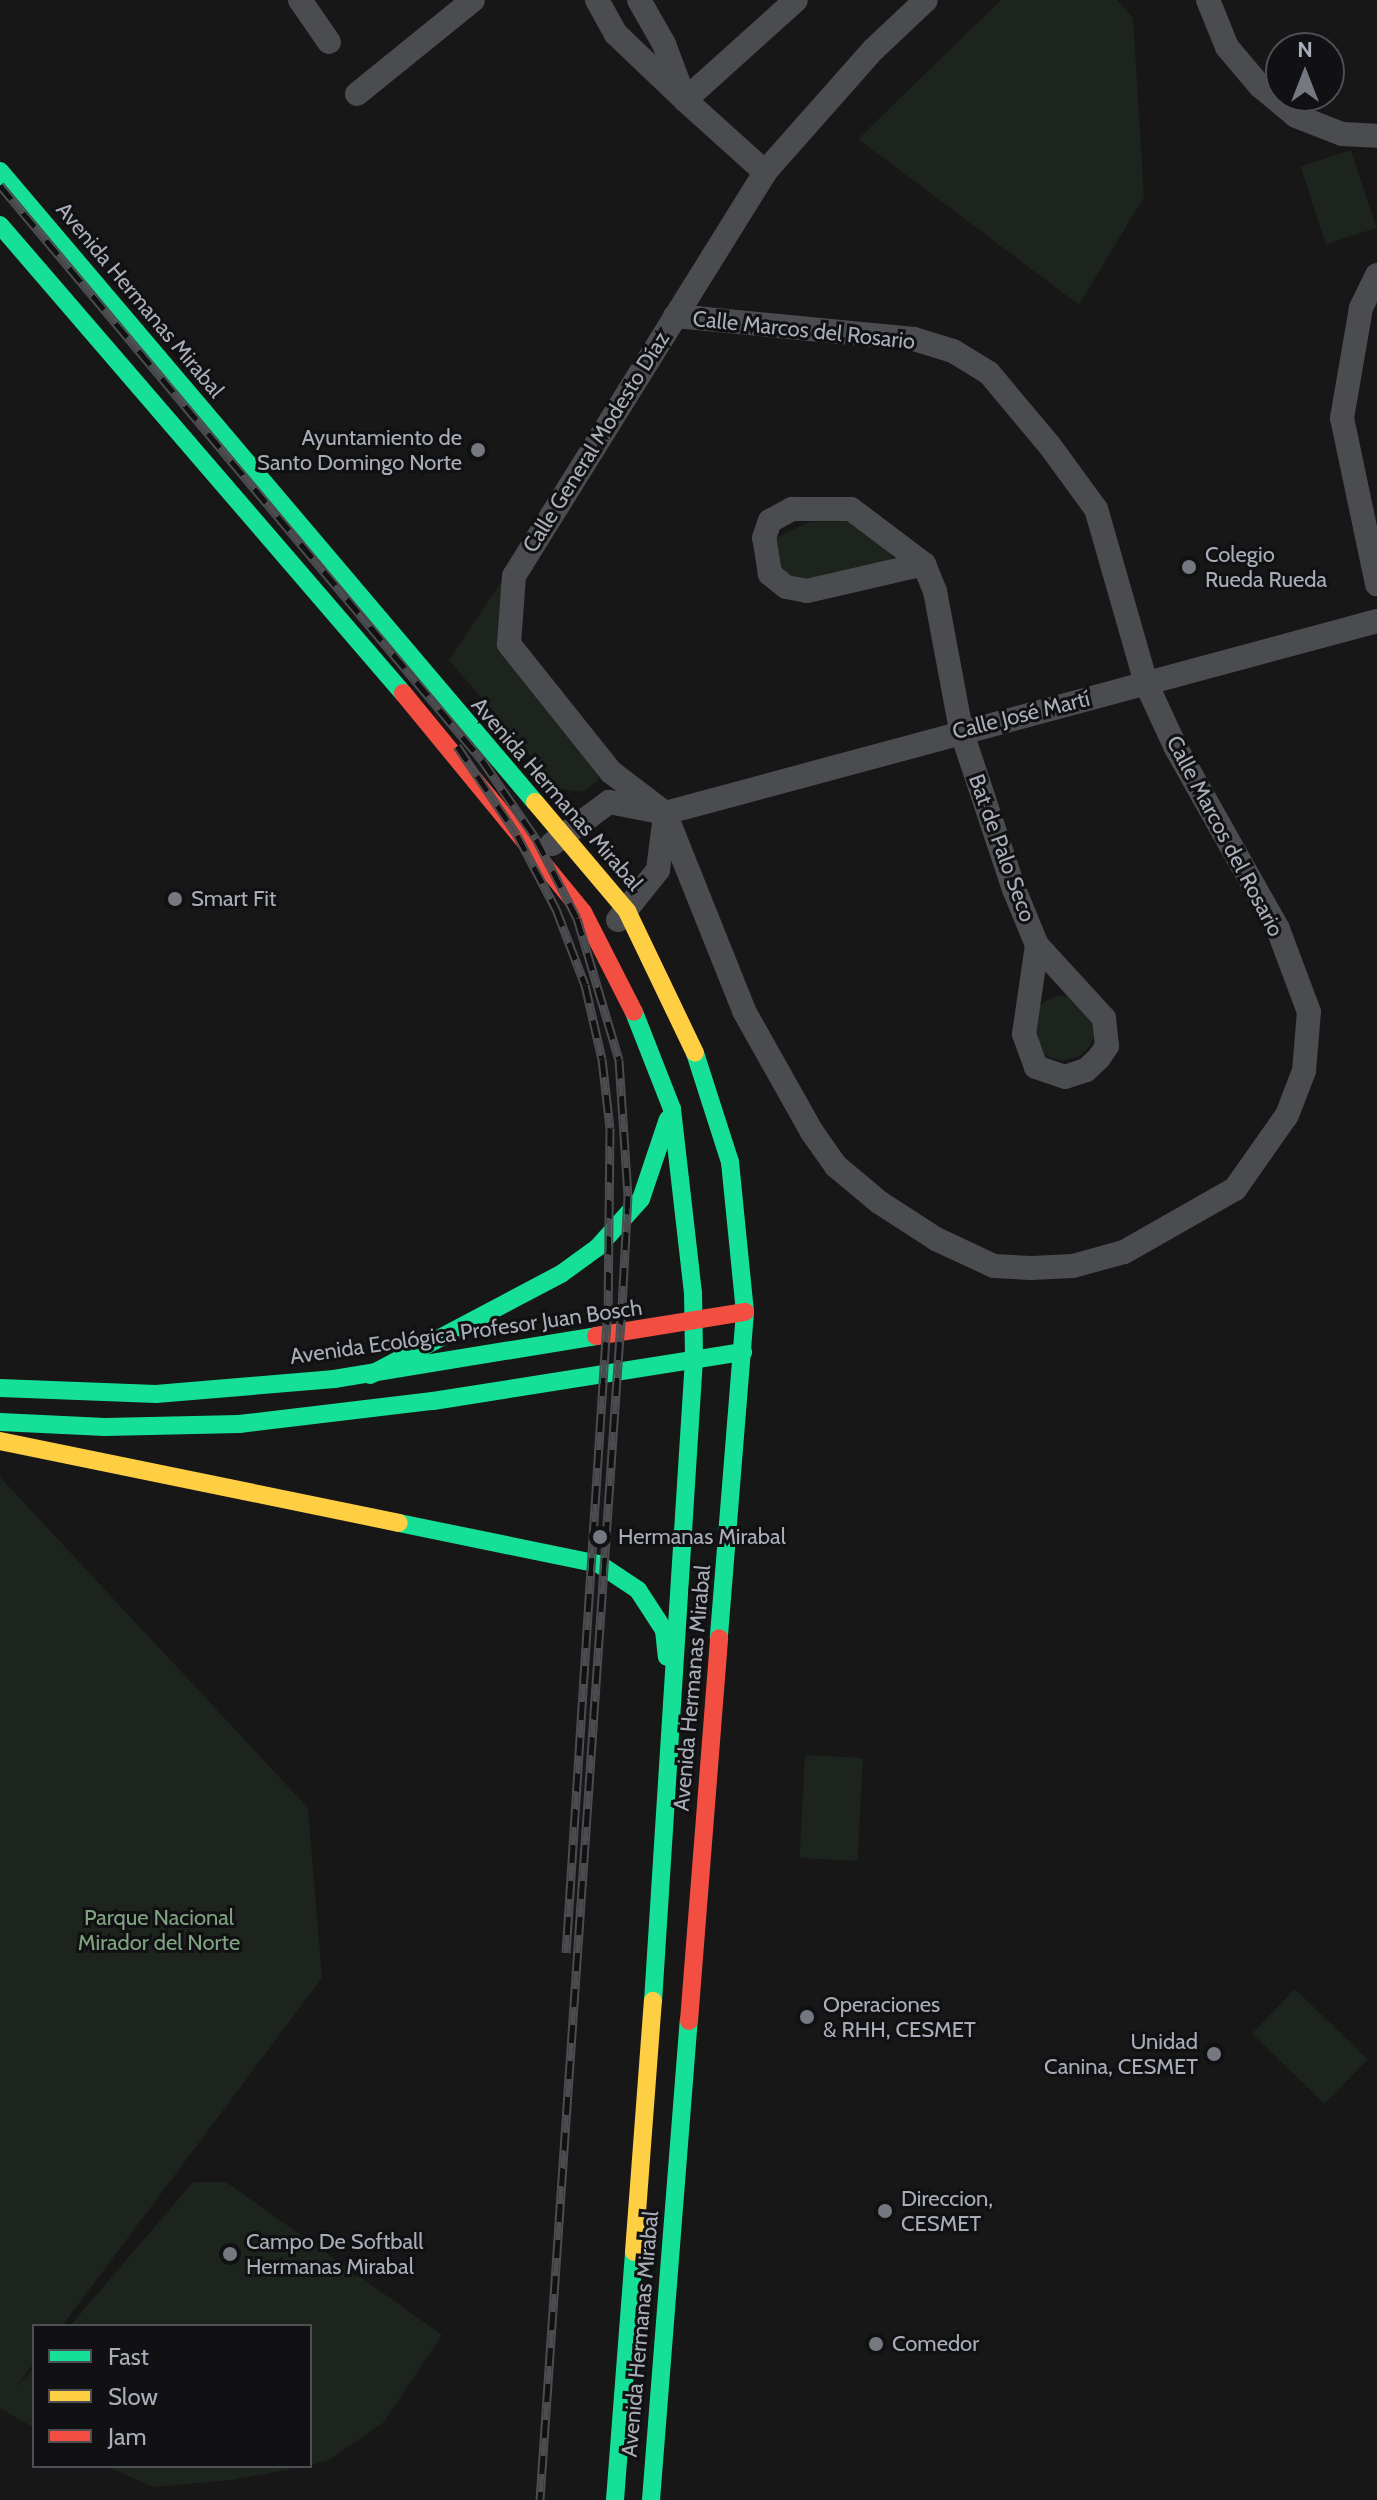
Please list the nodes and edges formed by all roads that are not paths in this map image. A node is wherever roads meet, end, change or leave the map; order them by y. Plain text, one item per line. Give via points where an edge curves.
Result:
1 (300, 0) edge
2 (473, 0) edge
3 (597, 0) edge
4 (639, 0) edge
5 (796, 0) edge
6 (926, 0) edge
7 (1208, 0) edge
8 (329, 42) dead end
9 (357, 94) dead end
10 (685, 100) junction
11 (1377, 136) edge
12 (0, 171) edge
13 (765, 172) junction
14 (0, 225) edge
15 (1377, 275) edge
16 (675, 316) junction
17 (924, 564) junction
18 (1377, 584) edge
19 (1377, 621) edge
20 (1146, 683) junction
21 (961, 730) junction
22 (665, 813) junction
23 (558, 836) junction
24 (540, 859) junction
25 (627, 911) junction
26 (598, 941) junction
27 (1037, 945) junction
28 (672, 1109) junction
29 (745, 1312) junction
30 (695, 1321) junction
31 (743, 1352) junction
32 (694, 1359) junction
33 (370, 1375) junction
34 (0, 1388) edge
35 (0, 1422) edge
36 (0, 1441) edge
37 (672, 1715) junction
38 (615, 2500) edge
39 (651, 2500) edge

1 - 8 street
2 - 9 street
3 - 10 street via 616,34
4 - 10 street via 664,44
5 - 10 street
6 - 13 street, Calle General Modesto Díaz
7 - 11 street via 1227,47 1260,86 1296,116 1342,134
10 - 13 street
12 - 23 main road, Avenida Hermanas Mirabal
13 - 16 street, Calle General Modesto Díaz
14 - 24 main road, Avenida Hermanas Mirabal
15 - 18 street via 1361,308 1342,418
16 - 20 street, Calle Marcos del Rosario via 914,339 953,351 989,373 1096,509
16 - 22 street, Calle General Modesto Díaz via 527,548 514,576 507,614 509,644 611,772
17 - 17 street via 851,509 792,509 770,521 764,538 770,574 786,587 807,591
17 - 21 street, Bat de Palo Seco via 935,591
19 - 20 street, Calle José Martí
20 - 21 street, Calle José Martí
20 - 22 street, Calle Marcos del Rosario via 1176,748 1278,929 1309,1012 1304,1071 1287,1115 1235,1189 1135,1247 1073,1266 994,1266 925,1232 836,1166 777,1076 744,1011
21 - 22 street, Calle José Martí
21 - 27 street, Bat de Palo Seco via 984,809
22 - 23 street via 609,802
22 - 25 street via 658,870
23 - 24 street
23 - 25 main road, Avenida Hermanas Mirabal
24 - 26 main road, Avenida Hermanas Mirabal via 583,912
25 - 26 street
25 - 29 main road, Avenida Hermanas Mirabal via 707,1079 730,1162
26 - 28 main road, Avenida Hermanas Mirabal via 638,1021
27 - 27 street, Bat de Palo Seco via 1024,1034 1036,1067 1065,1077 1086,1070 1099,1058 1107,1032 1097,1005
28 - 30 main road, Avenida Hermanas Mirabal
28 - 33 main road via 641,1199 598,1247 561,1274
29 - 30 main road, Avenida Ecológica Profesor Juan Bosch
29 - 31 main road, Avenida Hermanas Mirabal
30 - 32 main road, Avenida Hermanas Mirabal
30 - 33 main road, Avenida Ecológica Profesor Juan Bosch
31 - 32 main road
31 - 39 main road, Avenida Hermanas Mirabal
32 - 35 main road via 433,1401 239,1424 105,1427
32 - 37 main road, Avenida Hermanas Mirabal
33 - 34 main road, Avenida Ecológica Profesor Juan Bosch via 156,1394
36 - 37 main road via 599,1564 638,1590 664,1630
37 - 38 main road, Avenida Hermanas Mirabal

